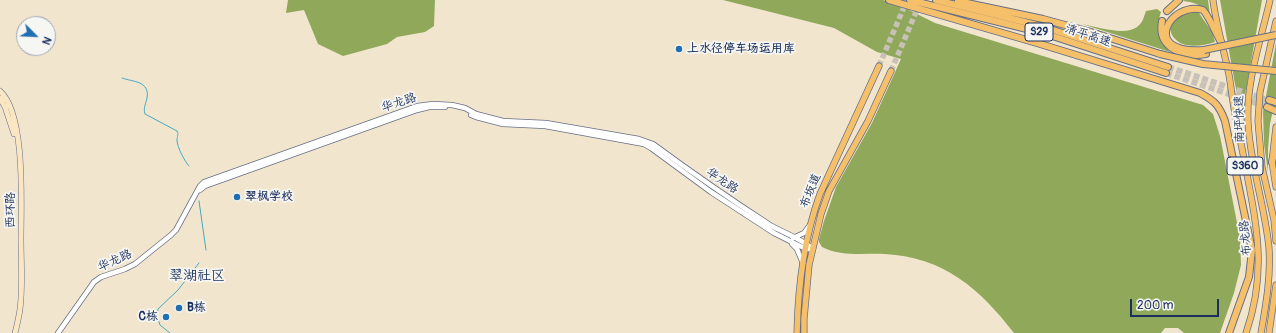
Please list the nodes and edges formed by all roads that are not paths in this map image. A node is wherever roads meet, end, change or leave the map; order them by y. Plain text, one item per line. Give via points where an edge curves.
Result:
1 (889, 0) edge
2 (910, 0) edge
3 (936, 0) edge
4 (953, 0) edge
5 (1179, 0) edge
6 (1213, 0) edge
7 (1270, 0) edge
8 (1276, 21) edge
9 (1276, 35) edge
10 (1276, 39) edge
11 (1221, 42) junction
12 (1205, 52) junction
13 (879, 66) tunnel mouth
14 (891, 71) tunnel mouth
15 (1276, 72) edge
16 (0, 91) edge
17 (0, 98) edge
18 (1276, 102) edge
19 (1276, 111) edge
20 (1276, 127) edge
21 (1276, 146) edge
22 (1272, 162) junction
23 (1276, 187) edge
24 (811, 224) junction
25 (791, 239) junction
26 (1276, 241) edge
27 (806, 246) junction
28 (813, 249) junction
29 (803, 264) junction
30 (1276, 285) edge
31 (1270, 330) edge
32 (14, 333) edge
33 (59, 333) edge
34 (796, 333) edge
35 (804, 333) edge
36 (1229, 333) edge
37 (1246, 333) edge
38 (1261, 333) edge

1 - 36 highway via 1209,97 1221,109 1226,121 1252,250 1246,288
2 - 3 highway, 清平高速 / S29 via 1044,33 1167,70 1041,26
4 - 15 highway, bridge via 1043,19 1160,54 1203,64
5 - 12 highway via 1168,10 1162,21 1161,30 1164,38 1179,52 1192,55
6 - 11 main road, 布龙路 / S360
7 - 38 main road, 南坪快速 via 1248,108 1250,142 1269,249 1268,287
8 - 26 main road, 南坪快速 via 1260,92 1258,121 1262,167
9 - 12 highway, bridge
10 - 12 highway
11 - 12 highway via 1202,10 1186,5 1174,10 1166,20 1169,38 1185,50
11 - 37 main road, 布龙路 / S360 via 1258,240 1257,288
13 - 24 main road, 布坂道 via 820,194
14 - 28 main road, 布坂道 via 868,121 829,191
16 - 32 main road, 西环路 via 9,105 19,140 22,291
17 - 32 main road, 西环路 via 15,140 18,186 19,290
18 - 19 highway via 1268,104
20 - 22 main road, S360
21 - 22 highway
22 - 23 main road, S360
24 - 25 street via 804,233
24 - 27 main road, 布坂道
25 - 27 street
25 - 29 street
25 - 33 street, 华龙路 via 774,233 644,144 545,126 503,124 476,117 464,110 439,107 417,110 203,186 173,237 136,266 96,284
25 - 33 street, 华龙路 via 646,141 546,123 503,121 452,105 416,106 204,182 173,233 135,264 94,282
27 - 28 street
27 - 29 main road, 布坂道
28 - 35 main road, 布坂道 via 807,281
29 - 34 main road, 布坂道
30 - 31 main road

